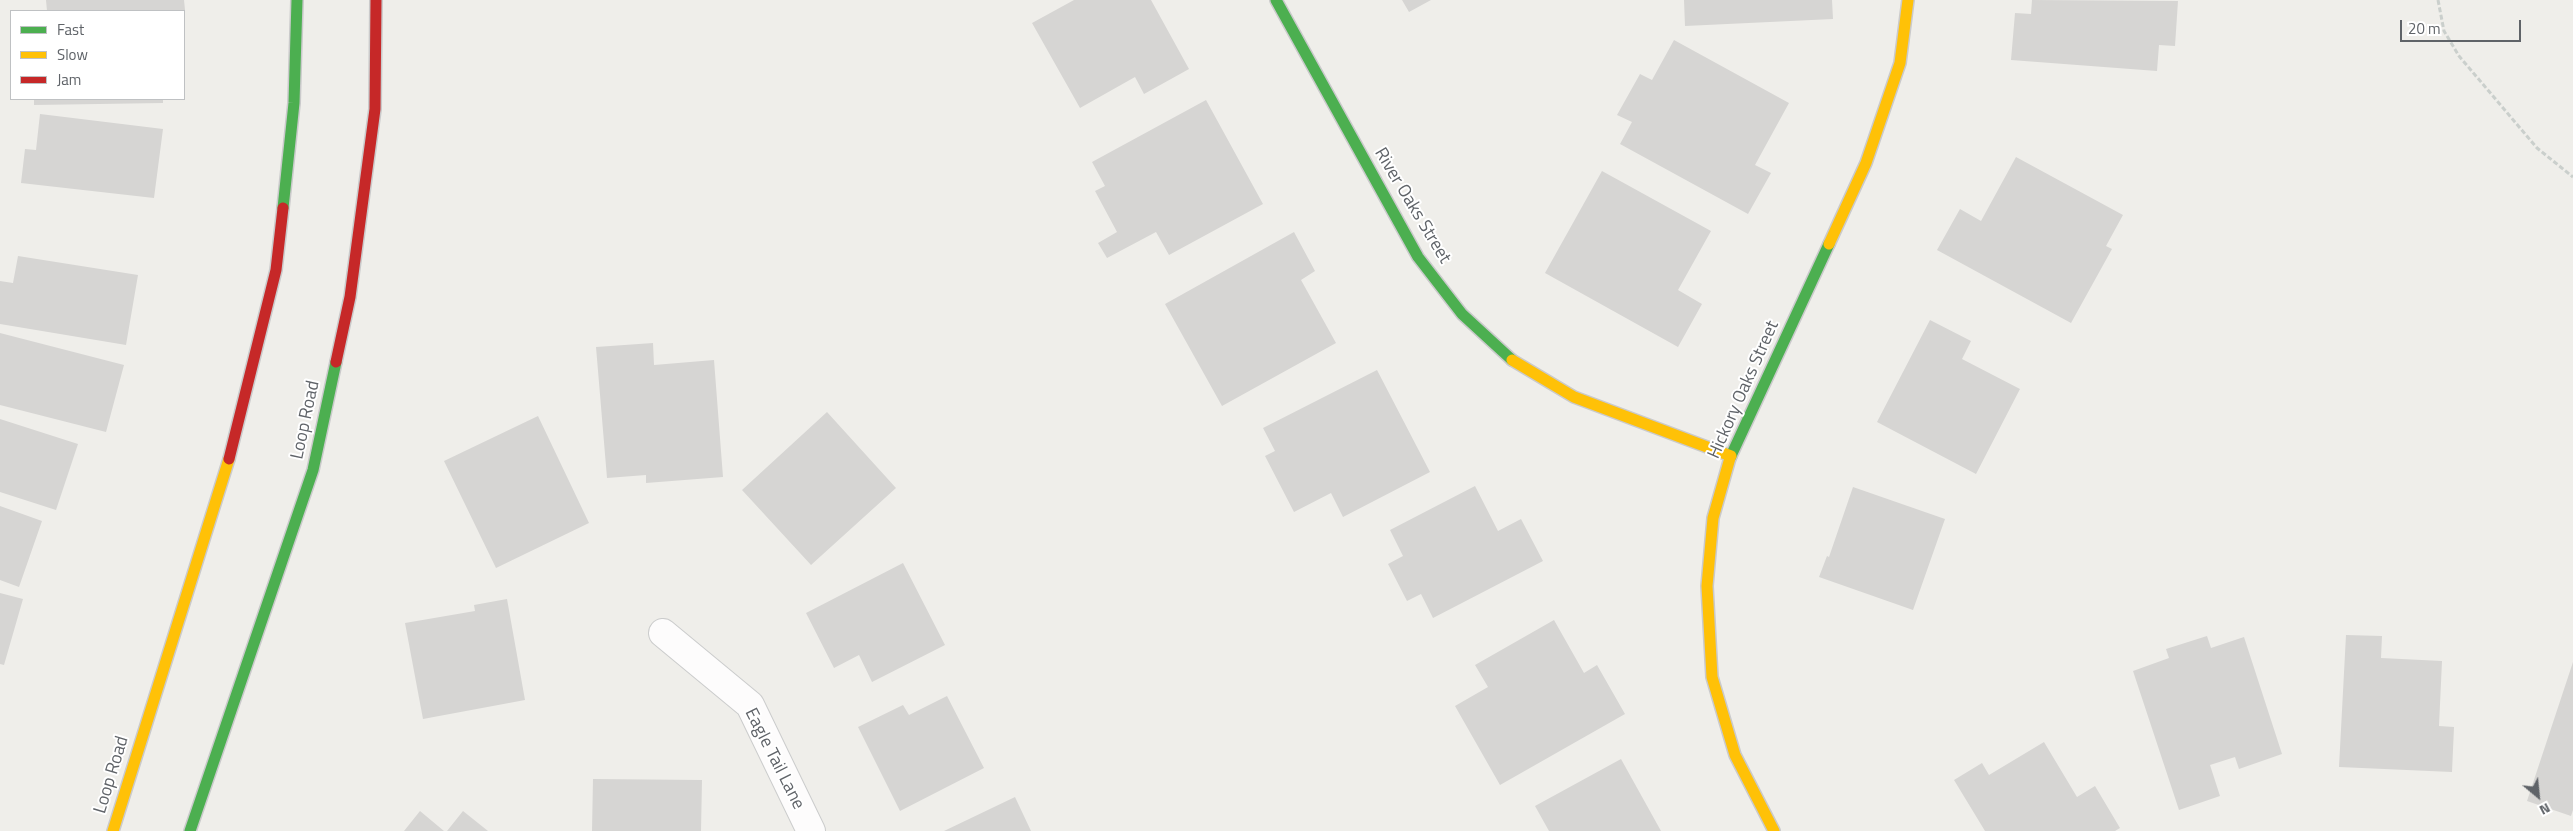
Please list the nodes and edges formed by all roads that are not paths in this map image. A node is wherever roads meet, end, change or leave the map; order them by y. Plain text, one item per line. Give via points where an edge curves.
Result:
1 (297, 0) edge
2 (376, 0) edge
3 (1276, 0) edge
4 (1908, 0) edge
5 (1731, 456) junction
6 (663, 633) dead end
7 (113, 831) edge
8 (190, 831) edge
9 (811, 831) edge
10 (1774, 831) edge

1 - 7 street, Loop Road via 294,103 276,270 231,453
2 - 8 street, Loop Road via 375,109 351,287 313,470
3 - 5 street, River Oaks Street via 1418,257 1462,314 1513,361 1574,397
4 - 5 street, Hickory Oaks Street via 1900,62 1866,163
5 - 10 street, Hickory Oaks Street via 1713,518 1707,586 1712,677 1735,755
6 - 9 street, Eagle Tail Lane via 750,705

